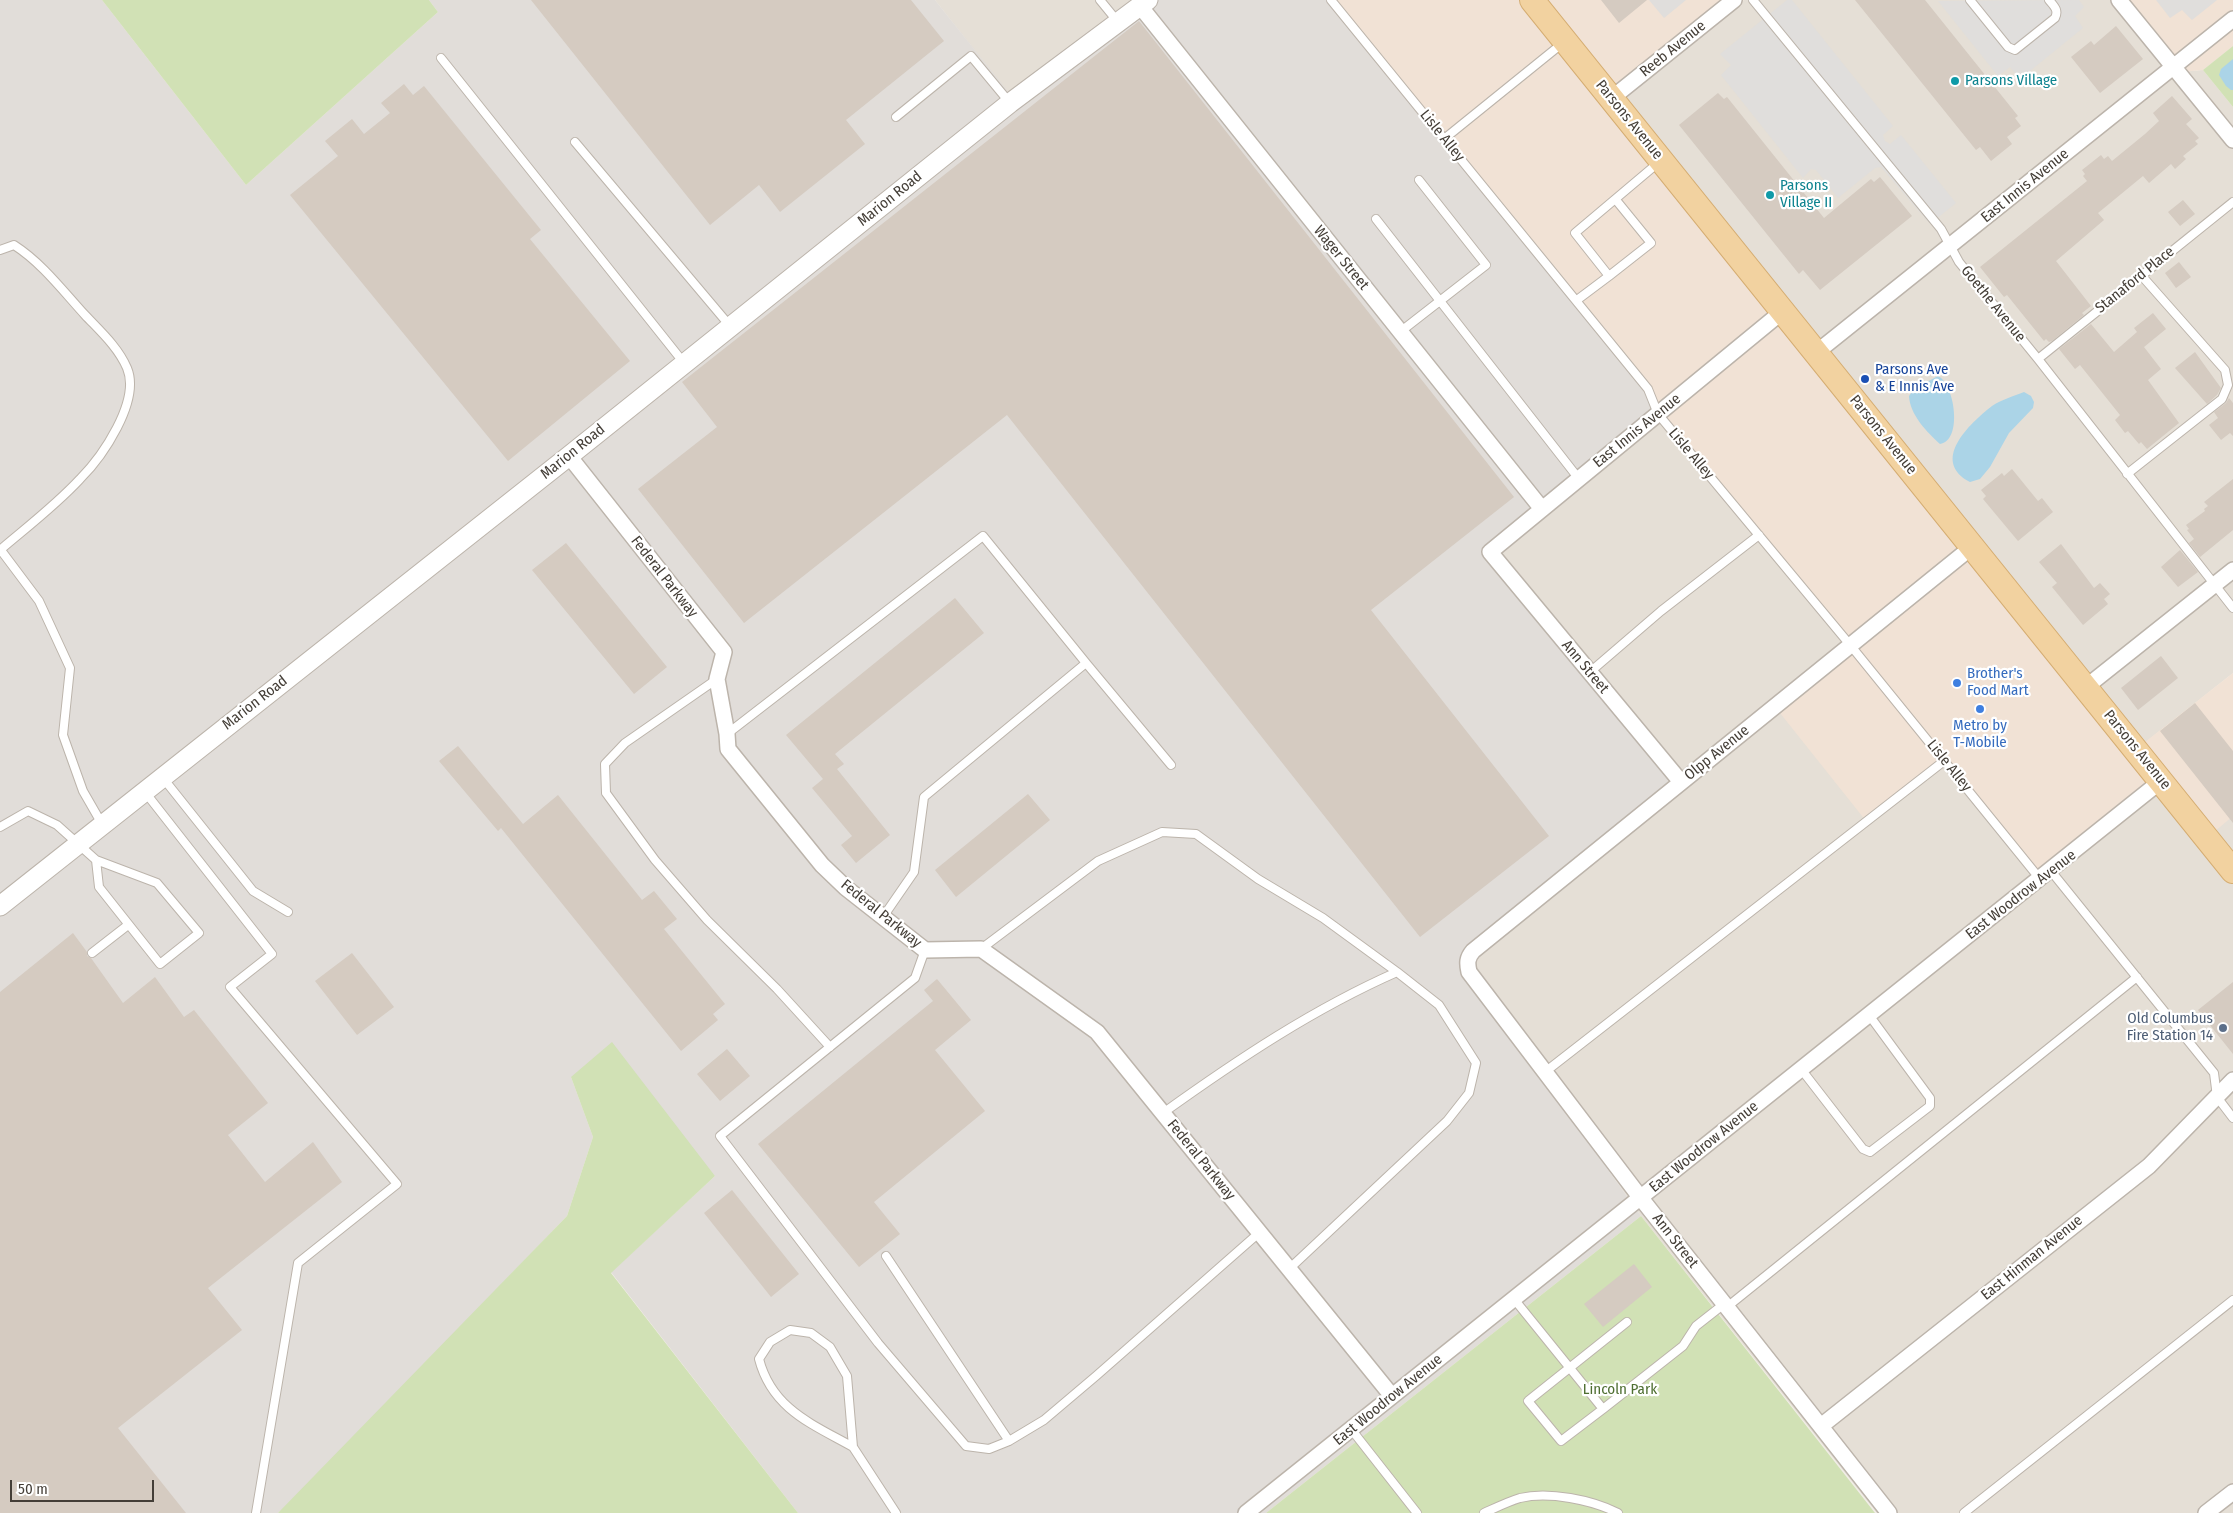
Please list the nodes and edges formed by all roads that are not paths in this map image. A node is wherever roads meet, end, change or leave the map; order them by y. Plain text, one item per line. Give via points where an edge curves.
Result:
1 (1100, 0) edge
2 (1331, 0) edge
3 (1532, 0) edge
4 (1734, 0) edge
5 (1753, 0) edge
6 (1970, 0) edge
7 (2049, 0) edge
8 (2119, 0) edge
9 (1144, 3) edge
10 (2233, 19) edge
11 (1118, 22) junction
12 (1565, 41) junction
13 (441, 58) dead end
14 (2173, 67) junction
15 (1612, 98) junction
16 (1010, 103) junction
17 (896, 116) dead end
18 (1444, 138) junction
19 (2233, 140) edge
20 (575, 142) dead end
21 (1662, 160) junction
22 (1418, 180) dead end
23 (1616, 200) junction
24 (2233, 202) edge
25 (1376, 219) dead end
26 (1950, 246) junction
27 (0, 250) edge
28 (2141, 275) junction
29 (1609, 276) junction
30 (1577, 300) junction
31 (1440, 302) junction
32 (1783, 311) junction
33 (730, 326) junction
34 (1400, 332) junction
35 (1817, 352) junction
36 (2038, 359) junction
37 (684, 363) junction
38 (1658, 414) junction
39 (569, 456) junction
40 (2127, 474) junction
41 (1578, 479) junction
42 (1542, 509) junction
43 (1759, 535) junction
44 (1973, 546) junction
45 (0, 549) edge
46 (1490, 552) joint
47 (2233, 570) edge
48 (2214, 584) junction
49 (2233, 608) edge
50 (1850, 646) junction
51 (1086, 663) junction
52 (1590, 672) junction
53 (717, 679) junction
54 (2086, 687) junction
55 (728, 734) junction
56 (1944, 761) junction
57 (1171, 765) dead end
58 (162, 776) junction
59 (2161, 781) junction
60 (1681, 782) junction
61 (144, 790) junction
62 (102, 824) junction
63 (0, 827) edge
64 (77, 845) junction
65 (96, 860) junction
66 (2233, 871) edge
67 (2046, 875) junction
68 (0, 906) edge
69 (288, 912) dead end
70 (883, 917) junction
71 (128, 925) junction
72 (981, 949) junction
73 (925, 950) junction
74 (92, 953) dead end
75 (1467, 964) joint
76 (1397, 972) junction
77 (2137, 977) junction
78 (1869, 1015) junction
79 (830, 1047) junction
80 (1801, 1070) junction
81 (1545, 1072) junction
82 (2233, 1080) edge
83 (2217, 1097) junction
84 (1163, 1113) junction
85 (2233, 1118) edge
86 (1640, 1197) junction
87 (1260, 1232) junction
88 (886, 1256) dead end
89 (1290, 1269) junction
90 (1514, 1299) junction
91 (2233, 1300) edge
92 (1726, 1306) junction
93 (1627, 1322) dead end
94 (1570, 1368) junction
95 (1392, 1396) junction
96 (1603, 1409) junction
97 (1821, 1426) junction
98 (1352, 1429) junction
99 (1008, 1441) junction
100 (854, 1447) junction
101 (2233, 1492) edge
102 (256, 1513) edge
103 (896, 1513) edge
104 (1246, 1513) edge
105 (1417, 1513) edge
106 (1484, 1513) edge
107 (1618, 1513) edge
108 (1890, 1513) edge
109 (1964, 1513) edge
110 (2206, 1513) edge

1 - 11 lane
2 - 18 lane, Lisle Alley
3 - 12 main road, Parsons Avenue
4 - 15 street, Reeb Avenue
5 - 26 lane, Goethe Avenue via 1941,229
6 - 7 lane via 2008,47 2015,50 2055,18 2056,8
8 - 14 street
9 - 11 street, Marion Road
9 - 34 street, Wager Street
10 - 14 street, East Innis Avenue
11 - 16 street, Marion Road
12 - 15 main road, Parsons Avenue
12 - 18 lane
13 - 37 lane
14 - 19 street
14 - 26 street, East Innis Avenue
15 - 21 main road, Parsons Avenue
16 - 17 lane via 971,56
16 - 33 street, Marion Road
18 - 30 lane, Lisle Alley
20 - 33 lane
21 - 23 lane
21 - 32 main road, Parsons Avenue
22 - 31 lane via 1486,266
23 - 29 lane via 1650,243
23 - 29 lane via 1575,233
24 - 28 lane, Stanaford Place
25 - 31 lane
26 - 35 street, East Innis Avenue
26 - 36 lane, Goethe Avenue via 1958,262
27 - 45 lane via 14,246 40,266 113,345 128,369 130,390 112,438 81,479
28 - 36 lane, Stanaford Place
28 - 40 lane via 2225,370 2228,385 2222,399
29 - 30 lane
30 - 38 lane, Lisle Alley via 1648,389
31 - 34 lane
31 - 41 lane
32 - 35 main road, Parsons Avenue
32 - 38 street, East Innis Avenue
33 - 37 street, Marion Road
34 - 42 street, Wager Street
35 - 44 main road, Parsons Avenue
36 - 40 lane, Goethe Avenue
37 - 39 street, Marion Road
38 - 41 street, East Innis Avenue
38 - 43 lane, Lisle Alley
39 - 53 street, Federal Parkway via 724,652
39 - 58 street, Marion Road
40 - 48 lane, Goethe Avenue
41 - 42 street, East Innis Avenue
42 - 46 street, East Innis Avenue
43 - 50 lane, Lisle Alley
43 - 52 lane via 1661,611
44 - 50 street, Olpp Avenue
44 - 54 main road, Parsons Avenue
45 - 62 lane via 39,601 70,668 63,735 83,791
46 - 52 street, Ann Street
47 - 48 street
48 - 49 lane, Goethe Avenue
48 - 54 street
50 - 56 lane, Lisle Alley
50 - 60 street, Olpp Avenue
51 - 55 lane via 983,536
51 - 57 lane
51 - 70 lane via 924,796 914,872
52 - 60 street, Ann Street
53 - 55 street, Federal Parkway
53 - 79 lane via 625,743 605,764 606,793 655,860 707,920
54 - 59 main road, Parsons Avenue
55 - 70 street, Federal Parkway via 728,749 822,865
56 - 67 lane, Lisle Alley
56 - 81 lane
58 - 61 street, Marion Road
58 - 69 lane via 253,891
59 - 66 main road, Parsons Avenue
59 - 67 street, East Woodrow Avenue
60 - 75 street, Olpp Avenue via 1473,951
61 - 62 street, Marion Road
61 - 102 lane via 272,954 230,987 397,1184 298,1264
62 - 64 street, Marion Road
63 - 64 lane via 28,810 57,826
64 - 65 lane
64 - 68 street, Marion Road
65 - 71 lane via 99,887
65 - 71 lane via 156,883 199,933 160,964
67 - 77 lane, Lisle Alley
67 - 78 street, East Woodrow Avenue
70 - 73 street, Federal Parkway
71 - 74 lane
72 - 73 street, Federal Parkway
72 - 76 lane via 1098,861 1162,832 1196,834 1258,879 1324,918
72 - 84 street, Federal Parkway via 1097,1032
73 - 79 lane via 915,978
75 - 81 street, Ann Street via 1469,972
76 - 84 lane via 1302,1020
76 - 89 lane via 1439,1005 1476,1063 1469,1093 1447,1120
77 - 83 lane, Lisle Alley via 2214,1073
77 - 92 lane
78 - 80 street, East Woodrow Avenue
78 - 80 lane via 1930,1098 1930,1106 1870,1152 1863,1148
79 - 99 lane via 720,1136 878,1343 966,1446 989,1449
80 - 86 street, East Woodrow Avenue
81 - 86 street, Ann Street
82 - 83 street, East Hinman Avenue
83 - 85 lane, Lisle Alley
83 - 97 street, East Hinman Avenue via 2149,1166
84 - 87 street, Federal Parkway
86 - 90 street, East Woodrow Avenue
86 - 92 street, Ann Street
87 - 89 street, Federal Parkway
87 - 99 lane via 1089,1383 1044,1420
88 - 99 lane
89 - 95 street, Federal Parkway
90 - 94 lane
90 - 95 street, East Woodrow Avenue
91 - 109 lane
92 - 96 lane via 1696,1326 1683,1346
92 - 97 street, Ann Street
93 - 94 lane
94 - 96 lane
94 - 96 lane via 1528,1401 1560,1441
95 - 98 street, East Woodrow Avenue
97 - 108 street, Ann Street
98 - 104 street, East Woodrow Avenue
98 - 105 lane
100 - 100 lane via 796,1416 772,1389 759,1358 770,1342 790,1330 811,1333 830,1347 847,1376
100 - 103 lane
101 - 110 street
106 - 107 lane via 1521,1498 1545,1496 1594,1503

